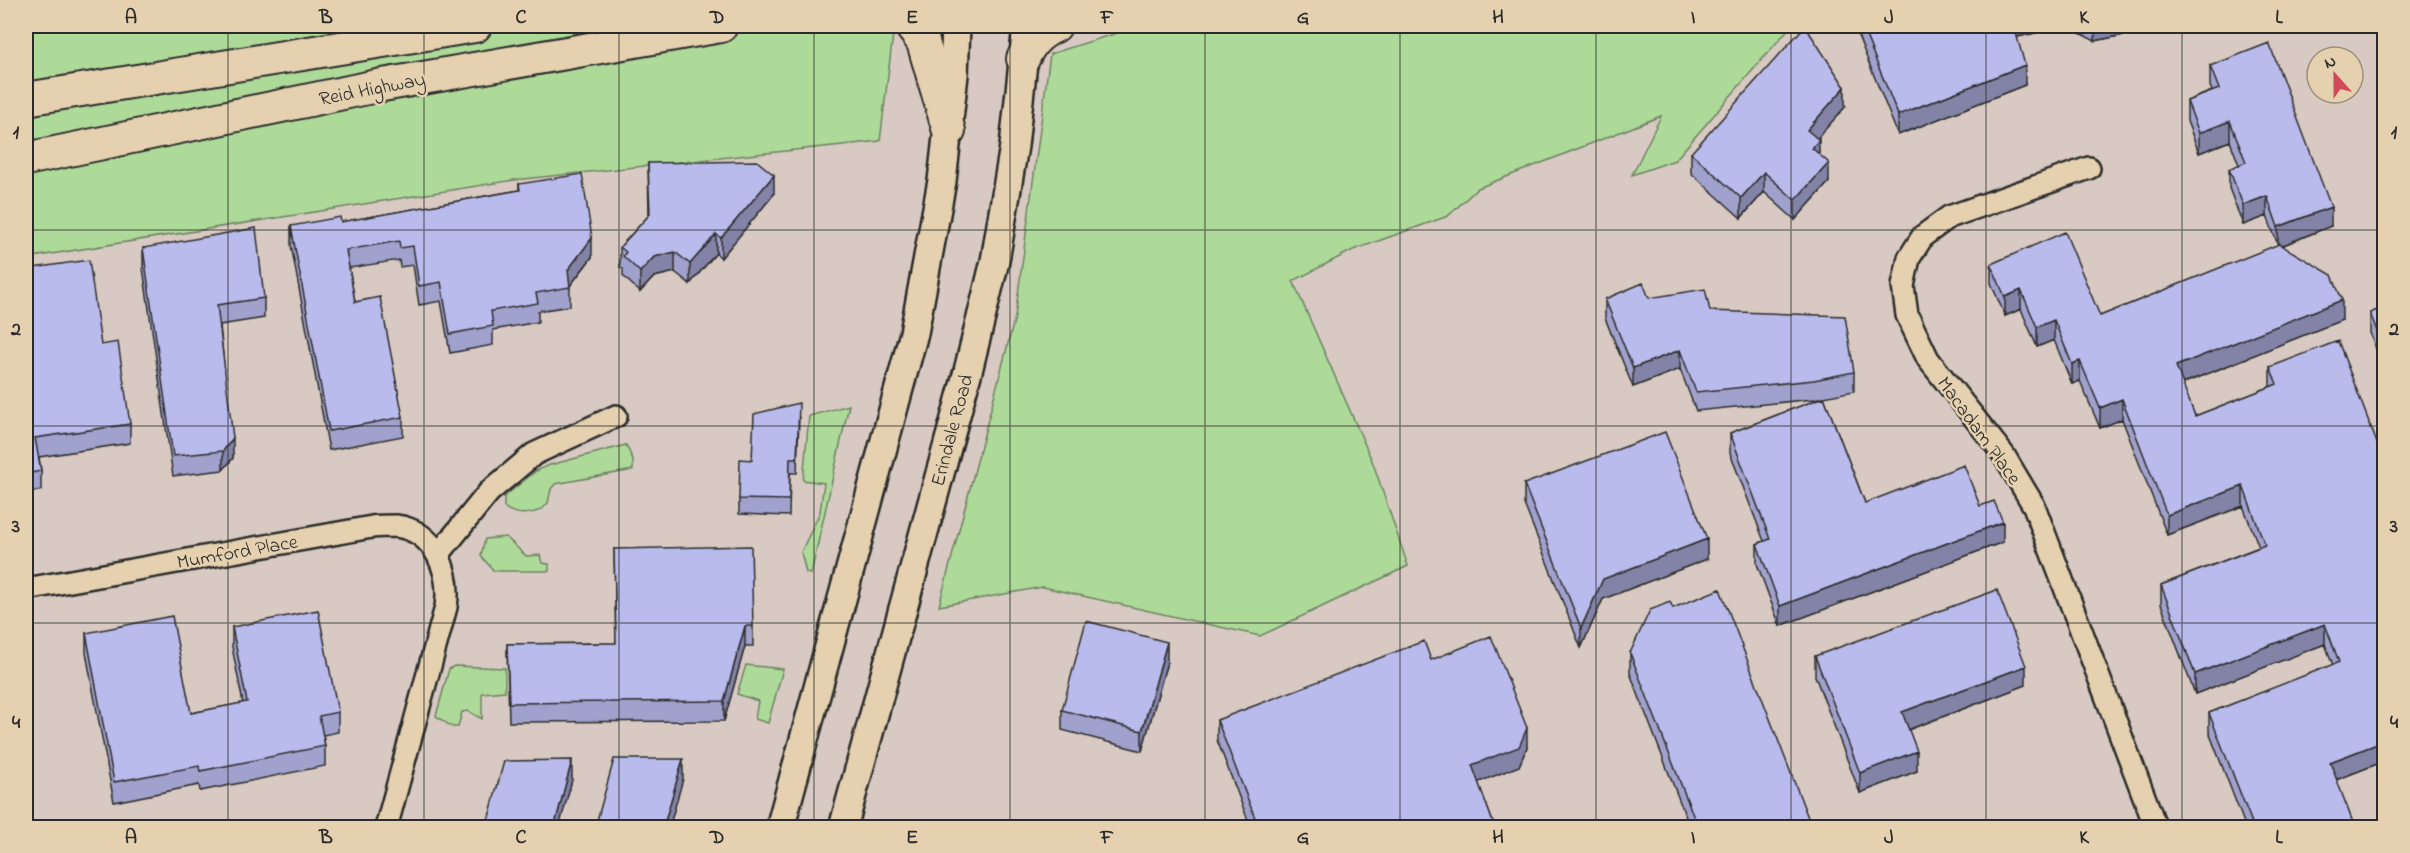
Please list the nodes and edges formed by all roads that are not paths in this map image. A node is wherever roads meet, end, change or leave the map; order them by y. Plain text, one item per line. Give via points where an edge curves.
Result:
1 (475, 26) edge
2 (721, 26) edge
3 (911, 26) edge
4 (956, 26) edge
5 (1026, 26) edge
6 (1054, 26) edge
7 (1023, 59) junction
8 (26, 99) edge
9 (949, 131) junction
10 (26, 159) edge
11 (2089, 168) dead end
12 (616, 416) dead end
13 (438, 555) junction
14 (26, 589) edge
15 (386, 828) edge
16 (780, 828) edge
17 (843, 828) edge
18 (2156, 828) edge

1 - 8 highway
2 - 10 highway, Reid Highway via 377,86
3 - 9 highway via 923,42
4 - 9 main road
5 - 7 main road, Erindale Road
6 - 7 highway via 1030,43
7 - 17 main road, Erindale Road via 1014,146 995,261
9 - 16 main road via 915,333
11 - 18 street, Macadam Place via 1949,217 1923,236 1909,258 1903,286 1907,315 1928,360 2003,454 2034,506
12 - 13 street via 534,454 489,492
13 - 14 street, Mumford Place via 420,535 398,526 372,526
13 - 15 street, Mumford Place via 448,590 446,607

